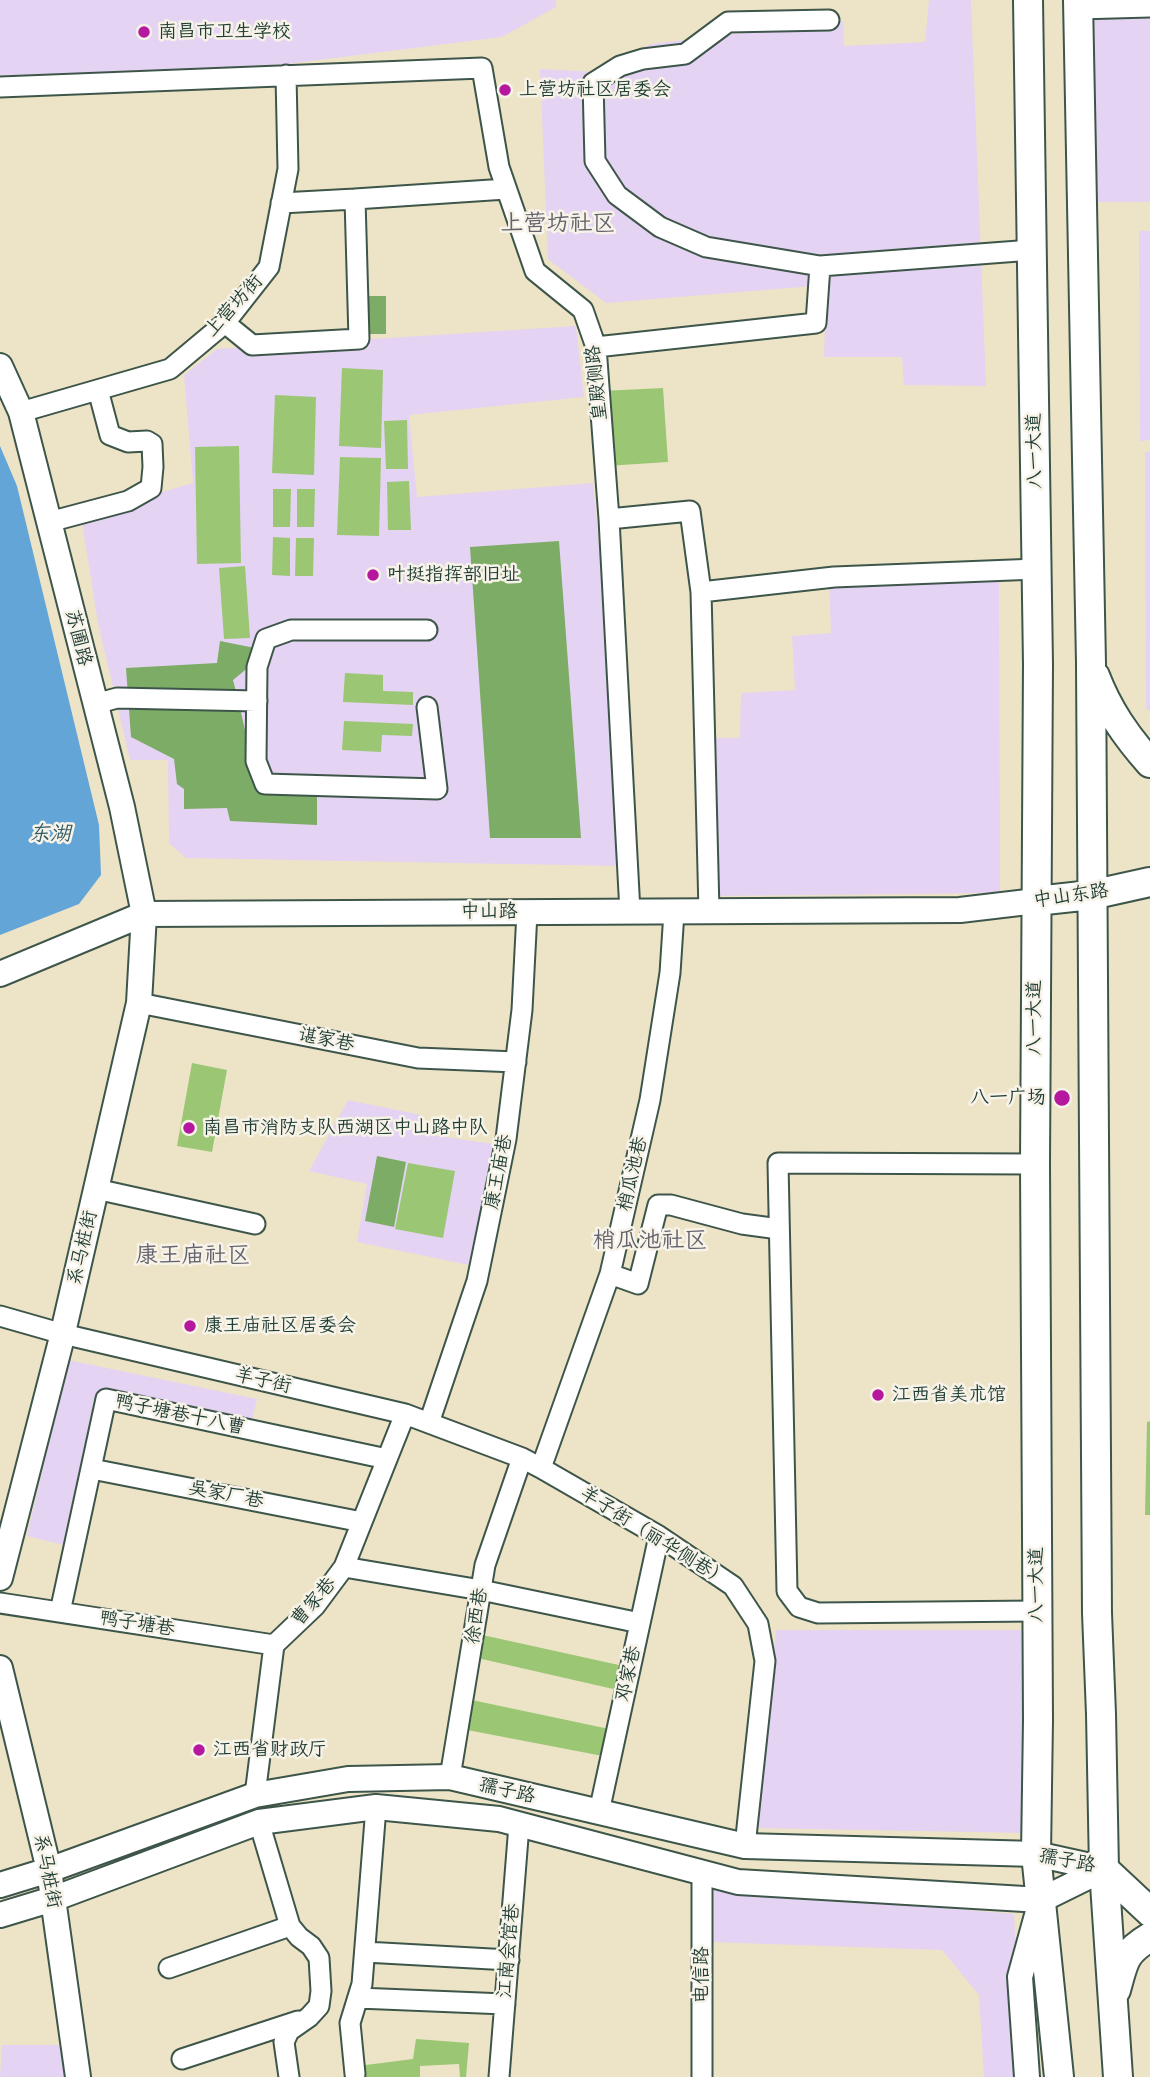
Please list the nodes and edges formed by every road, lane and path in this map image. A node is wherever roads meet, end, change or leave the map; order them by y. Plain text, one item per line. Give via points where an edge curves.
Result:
1 (1028, 0) edge
2 (1078, 4) edge
3 (1150, 7) edge
4 (829, 20) dead end
5 (286, 75) junction
6 (0, 87) edge
7 (506, 189) junction
8 (355, 199) junction
9 (281, 204) junction
10 (1032, 250) junction
11 (820, 267) junction
12 (225, 323) junction
13 (596, 346) junction
14 (0, 366) edge
15 (98, 390) junction
16 (21, 412) junction
17 (609, 519) junction
18 (49, 522) junction
19 (1037, 569) junction
20 (701, 592) junction
21 (426, 630) dead end
22 (1091, 663) junction
23 (257, 701) junction
24 (95, 704) junction
25 (427, 707) dead end
26 (1150, 763) edge
27 (1150, 882) edge
28 (1091, 895) junction
29 (1036, 901) junction
30 (990, 908) joint
31 (709, 911) junction
32 (527, 912) junction
33 (630, 912) junction
34 (674, 912) junction
35 (144, 914) junction
36 (0, 974) edge
37 (139, 1003) junction
38 (516, 1062) junction
39 (1035, 1164) junction
40 (96, 1189) junction
41 (255, 1224) dead end
42 (779, 1229) junction
43 (610, 1274) junction
44 (0, 1316) edge
45 (63, 1334) junction
46 (405, 1414) junction
47 (429, 1423) junction
48 (522, 1458) junction
49 (387, 1460) junction
50 (541, 1468) junction
51 (90, 1473) junction
52 (362, 1522) junction
53 (659, 1536) junction
54 (2, 1565) edge
55 (344, 1567) junction
56 (481, 1590) junction
57 (0, 1603) edge
58 (1037, 1611) junction
59 (60, 1612) junction
60 (640, 1623) junction
61 (274, 1645) junction
62 (0, 1668) edge
63 (450, 1777) junction
64 (255, 1795) junction
65 (376, 1807) junction
66 (599, 1812) junction
67 (259, 1822) junction
68 (519, 1825) junction
69 (745, 1846) junction
70 (1036, 1854) junction
71 (1104, 1868) junction
72 (49, 1870) junction
73 (702, 1872) junction
74 (0, 1885) edge
75 (58, 1897) junction
76 (1041, 1900) junction
77 (1150, 1912) edge
78 (0, 1915) edge
79 (290, 1926) junction
80 (1150, 1937) edge
81 (365, 1952) junction
82 (509, 1960) junction
83 (169, 1968) dead end
84 (358, 1998) junction
85 (1112, 2003) junction
86 (505, 2004) junction
87 (309, 2017) junction
88 (182, 2059) dead end
89 (355, 2074) dead end
90 (78, 2077) edge
91 (88, 2077) edge
92 (289, 2077) edge
93 (499, 2077) edge
94 (702, 2077) edge
95 (1027, 2077) edge
96 (1059, 2077) edge
97 (1118, 2077) edge

1 - 10 highway, 八一大道
2 - 3 street
2 - 22 highway
4 - 11 street via 728,22 685,54 620,66 593,83 595,161 617,195 660,227 706,247
5 - 6 street
5 - 7 street, 皇殿侧路 via 481,68
5 - 9 street, 上营坊街 via 288,170
7 - 8 street
7 - 13 street, 皇殿侧路 via 535,271 583,310
8 - 9 street
8 - 12 street via 359,339 252,345
9 - 12 street, 上营坊街 via 269,267
10 - 11 street
10 - 19 highway, 八一大道
11 - 13 street via 816,324
12 - 15 street, 上营坊街 via 170,369
13 - 17 street, 皇殿侧路
14 - 16 main road, 苏圃路
15 - 16 street, 上营坊街
15 - 18 street via 110,435 152,444 151,488 128,501
16 - 18 main road, 苏圃路
17 - 20 street via 690,511
17 - 33 street, 皇殿侧路
18 - 24 main road, 苏圃路
19 - 20 street via 834,577
19 - 29 highway, 八一大道
20 - 31 street
21 - 23 street via 292,630 267,639 257,667
22 - 26 highway via 1105,702 1127,738
22 - 28 highway
23 - 24 street via 117,698
23 - 25 street via 256,761 265,784 437,789
24 - 35 main road, 苏圃路
27 - 28 highway, 中山东路
28 - 29 highway, 中山东路
28 - 71 highway via 1097,1614
29 - 30 main road, 中山东路
29 - 39 highway, 八一大道
30 - 31 main road, 中山路
31 - 34 main road, 中山路
32 - 33 main road, 中山路
32 - 35 main road, 中山路
32 - 38 street, 康王庙巷
33 - 34 main road, 中山路
34 - 43 street, 梢瓜池巷 via 670,974 650,1100
35 - 36 main road, 中山路
35 - 37 main road, 系马桩街
37 - 38 street, 谌家巷 via 418,1058
37 - 40 main road, 系马桩街
38 - 47 street, 康王庙巷 via 506,1139 477,1281
39 - 42 street via 778,1163
39 - 58 highway, 八一大道
40 - 41 street
40 - 45 main road, 系马桩街
42 - 43 street via 658,1205 638,1284
42 - 58 street via 787,1591 799,1607 818,1614
43 - 50 street, 梢瓜池巷
44 - 45 street, 羊子街
45 - 46 street, 羊子街
45 - 54 main road, 系马桩街
46 - 47 street, 羊子街
46 - 49 street, 曹家巷
47 - 48 street, 羊子街
48 - 50 street, 羊子街（丽华侧巷）
48 - 56 street, 徐西巷 via 485,1565
49 - 51 street, 鸭子塘巷十八曹 via 106,1399
49 - 52 street, 曹家巷
50 - 53 street, 羊子街（丽华侧巷）
51 - 52 street, 吴家厂巷 via 97,1470
51 - 59 street, 鸭子塘巷十八曹
52 - 55 street, 曹家巷
53 - 60 street, 邓家巷
53 - 69 street, 羊子街（丽华侧巷） via 733,1586 758,1624 765,1661
55 - 56 street
55 - 61 street, 曹家巷 via 315,1606
56 - 60 street
56 - 63 street, 徐西巷
57 - 59 street, 鸭子塘巷
58 - 70 highway, 八一大道
59 - 61 street, 鸭子塘巷
60 - 66 street, 邓家巷
61 - 64 street
62 - 72 main road, 系马桩街
63 - 64 main road, 孺子路 via 348,1779
63 - 66 main road, 孺子路
64 - 72 main road, 孺子路
65 - 67 main road, 孺子路
65 - 68 main road, 孺子路
65 - 81 street
66 - 69 main road, 孺子路
67 - 75 main road, 孺子路
67 - 79 street
68 - 73 main road, 孺子路
68 - 82 street, 江南会馆巷
69 - 70 main road, 孺子路
70 - 71 main road, 孺子路
70 - 76 highway, 八一大道
71 - 76 main road, 孺子路
71 - 77 highway
71 - 85 highway
72 - 74 main road, 孺子路
72 - 75 main road, 系马桩街
73 - 76 main road, 孺子路 via 738,1882
73 - 94 street, 电信路
75 - 78 main road, 孺子路
75 - 90 main road, 系马桩街
75 - 91 main road
76 - 95 main road via 1020,1977
76 - 96 highway, 八一大道
79 - 83 street
79 - 87 street via 319,1958 319,2006
80 - 85 highway via 1134,1946 1125,1959
81 - 82 street
81 - 84 street
82 - 86 street, 江南会馆巷
84 - 86 street
84 - 89 street via 350,2023
85 - 97 highway
86 - 93 street, 江南会馆巷
87 - 88 street
87 - 92 street via 289,2031 284,2042

